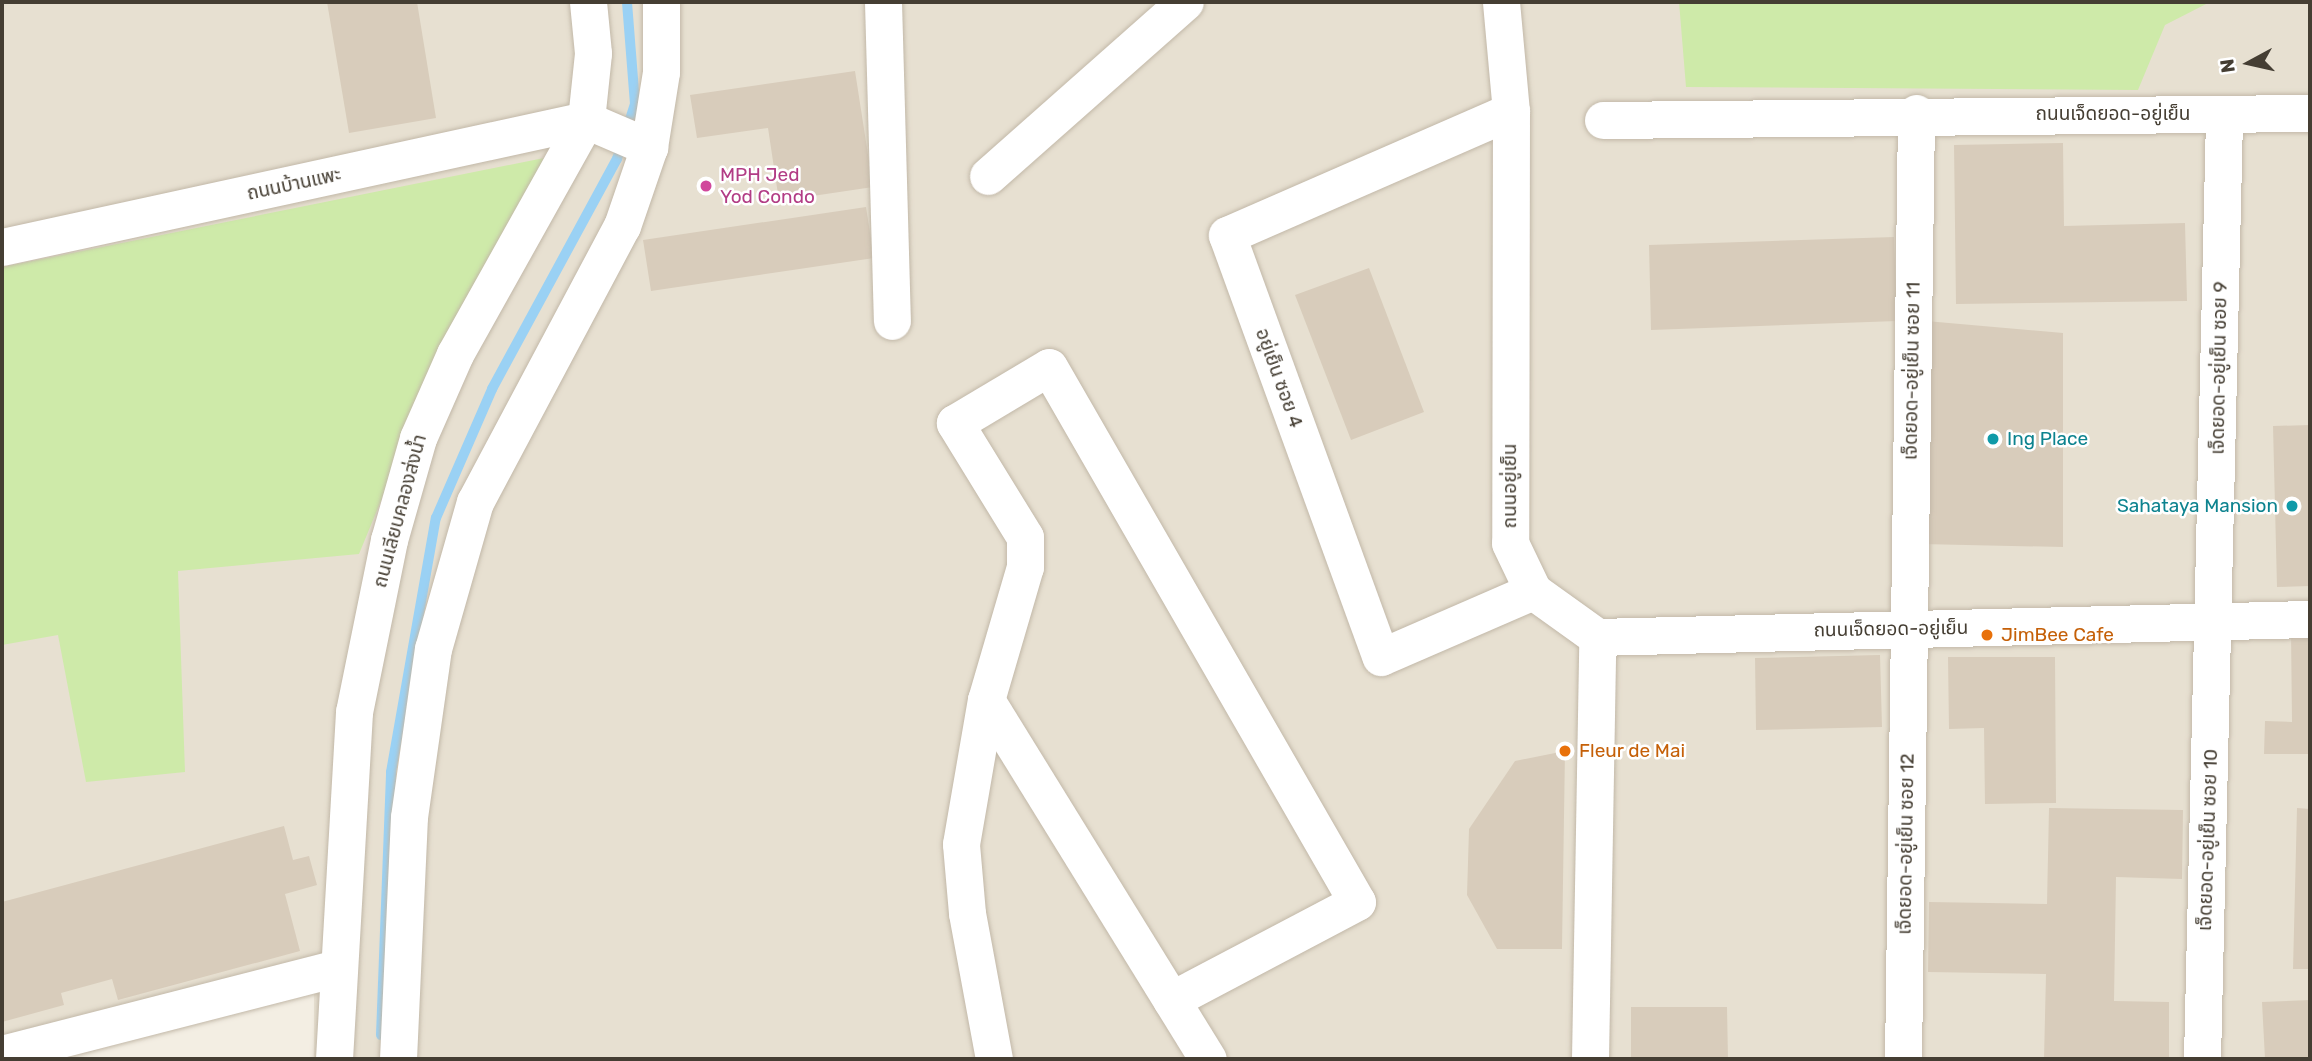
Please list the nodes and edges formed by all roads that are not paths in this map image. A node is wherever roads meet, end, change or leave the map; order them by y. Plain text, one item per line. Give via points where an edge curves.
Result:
1 (588, 2) edge
2 (661, 2) edge
3 (883, 2) edge
4 (1501, 2) edge
5 (1176, 5) edge
6 (1511, 111) junction
7 (1916, 113) junction
8 (2310, 113) edge
9 (2224, 115) junction
10 (586, 120) junction
11 (1603, 120) dead end
12 (649, 147) junction
13 (988, 176) dead end
14 (2, 247) edge
15 (892, 321) dead end
16 (1533, 591) junction
17 (2310, 619) edge
18 (2215, 621) junction
19 (1909, 629) junction
20 (1597, 637) junction
21 (986, 700) junction
22 (338, 968) junction
23 (1171, 1000) junction
24 (2, 1054) edge
25 (334, 1059) edge
26 (398, 1059) edge
27 (994, 1059) edge
28 (1208, 1059) edge
29 (1590, 1059) edge
30 (1903, 1059) edge
31 (2202, 1059) edge

1 - 10 street, ถนนเลียบคลองส่งน้ำ via 593,53
2 - 12 street via 661,72
3 - 15 street
4 - 6 street, ถนนอยู่เย็น
5 - 13 street
6 - 16 street, ถนนอยู่เย็น via 1510,543
6 - 16 street, อยู่เย็น ซอย 4 via 1227,235 1381,657
7 - 9 street, ถนนเจ็ดยอด-อยู่เย็น
7 - 11 street, ถนนเจ็ดยอด-อยู่เย็น
7 - 19 street, เจ็ดยอด-อยู่เย็น ซอย 11
8 - 9 street, ถนนเจ็ดยอด-อยู่เย็น
9 - 18 street, เจ็ดยอด-อยู่เย็น ซอย 9
10 - 12 street
10 - 14 street, ถนนบ้านแพะ
10 - 22 street, ถนนเลียบคลองส่งน้ำ via 455,354 418,438 388,540 355,712
12 - 26 street via 622,226 475,502 433,649 410,817
16 - 20 street, ถนนอยู่เย็น
17 - 18 street, ถนนเจ็ดยอด-อยู่เย็น
18 - 19 street, ถนนเจ็ดยอด-อยู่เย็น
18 - 31 street, เจ็ดยอด-อยู่เย็น ซอย 10
19 - 20 street, ถนนเจ็ดยอด-อยู่เย็น
19 - 30 street, เจ็ดยอด-อยู่เย็น ซอย 12
20 - 29 street
21 - 23 street
21 - 23 street via 1025,567 1025,537 955,424 1049,368 1357,902
21 - 27 street via 961,844 967,914
22 - 24 street
22 - 25 street, ถนนเลียบคลองส่งน้ำ
23 - 28 street

